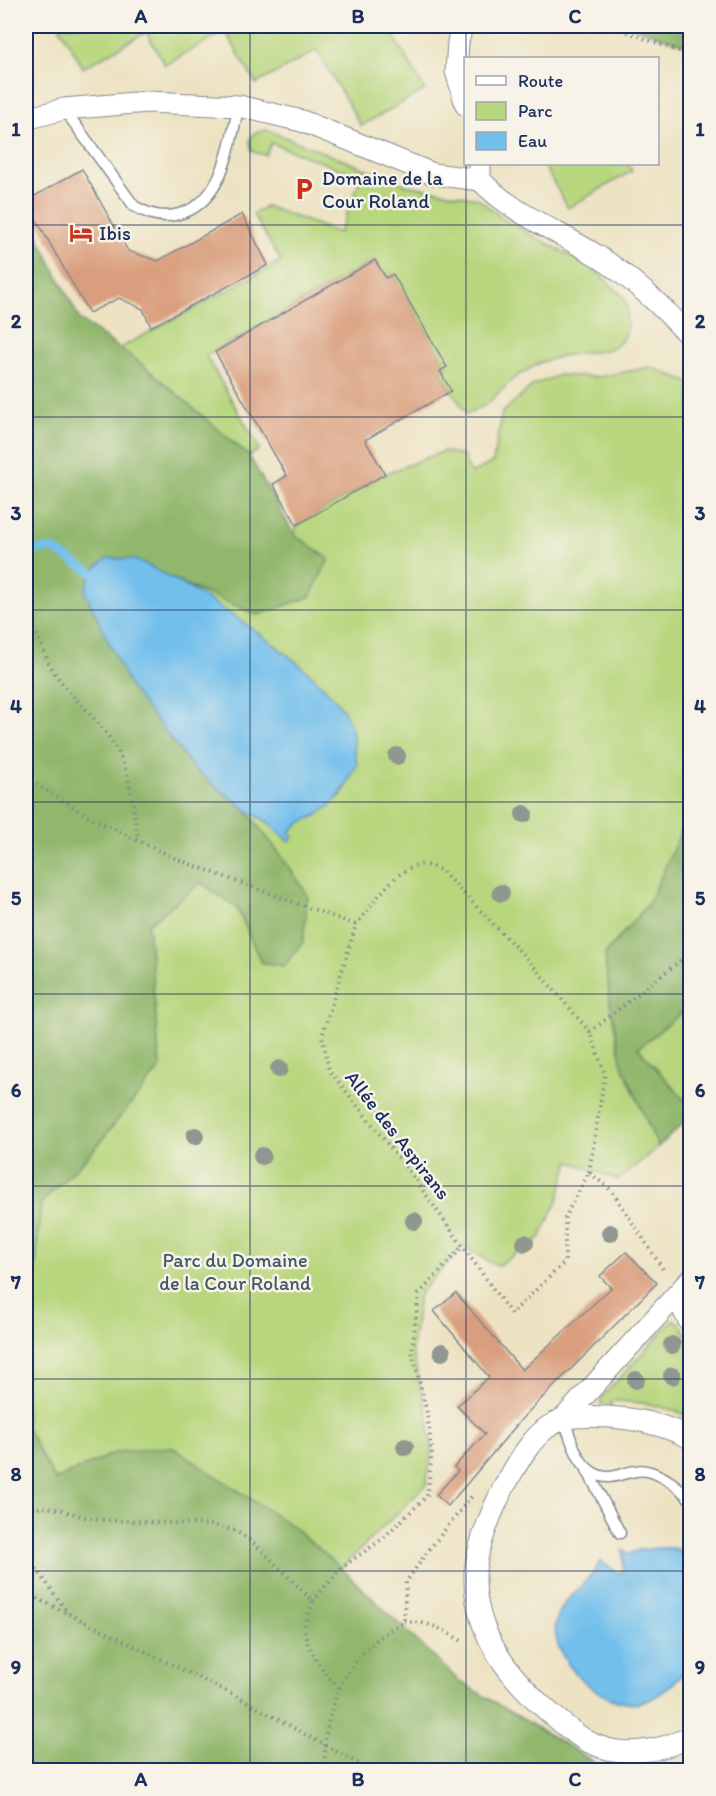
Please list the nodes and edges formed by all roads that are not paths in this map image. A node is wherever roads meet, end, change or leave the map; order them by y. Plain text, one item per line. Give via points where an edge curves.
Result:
1 (462, 26) edge
2 (464, 101) edge
3 (239, 106) junction
4 (64, 108) junction
5 (26, 118) edge
6 (480, 172) edge
7 (690, 337) edge
8 (690, 1280) edge
9 (676, 1297) junction
10 (690, 1323) edge
11 (564, 1418) junction
12 (690, 1438) edge
13 (587, 1469) junction
14 (690, 1499) edge
15 (620, 1533) dead end
16 (690, 1737) edge

1 - 2 street via 456,71
3 - 4 street via 147,102
3 - 4 lane via 218,181 200,205 171,216 146,213 134,206
3 - 6 street via 302,121 433,174
4 - 5 street
6 - 7 street via 510,207 598,257 652,299
8 - 9 street
9 - 10 street
9 - 11 street
11 - 12 street via 635,1419
11 - 13 lane
11 - 16 street via 545,1429 524,1453 495,1503 474,1574 477,1605 486,1634 502,1664 520,1684 556,1718 594,1744 622,1751 649,1751
13 - 14 lane via 609,1477 646,1471
13 - 15 lane

